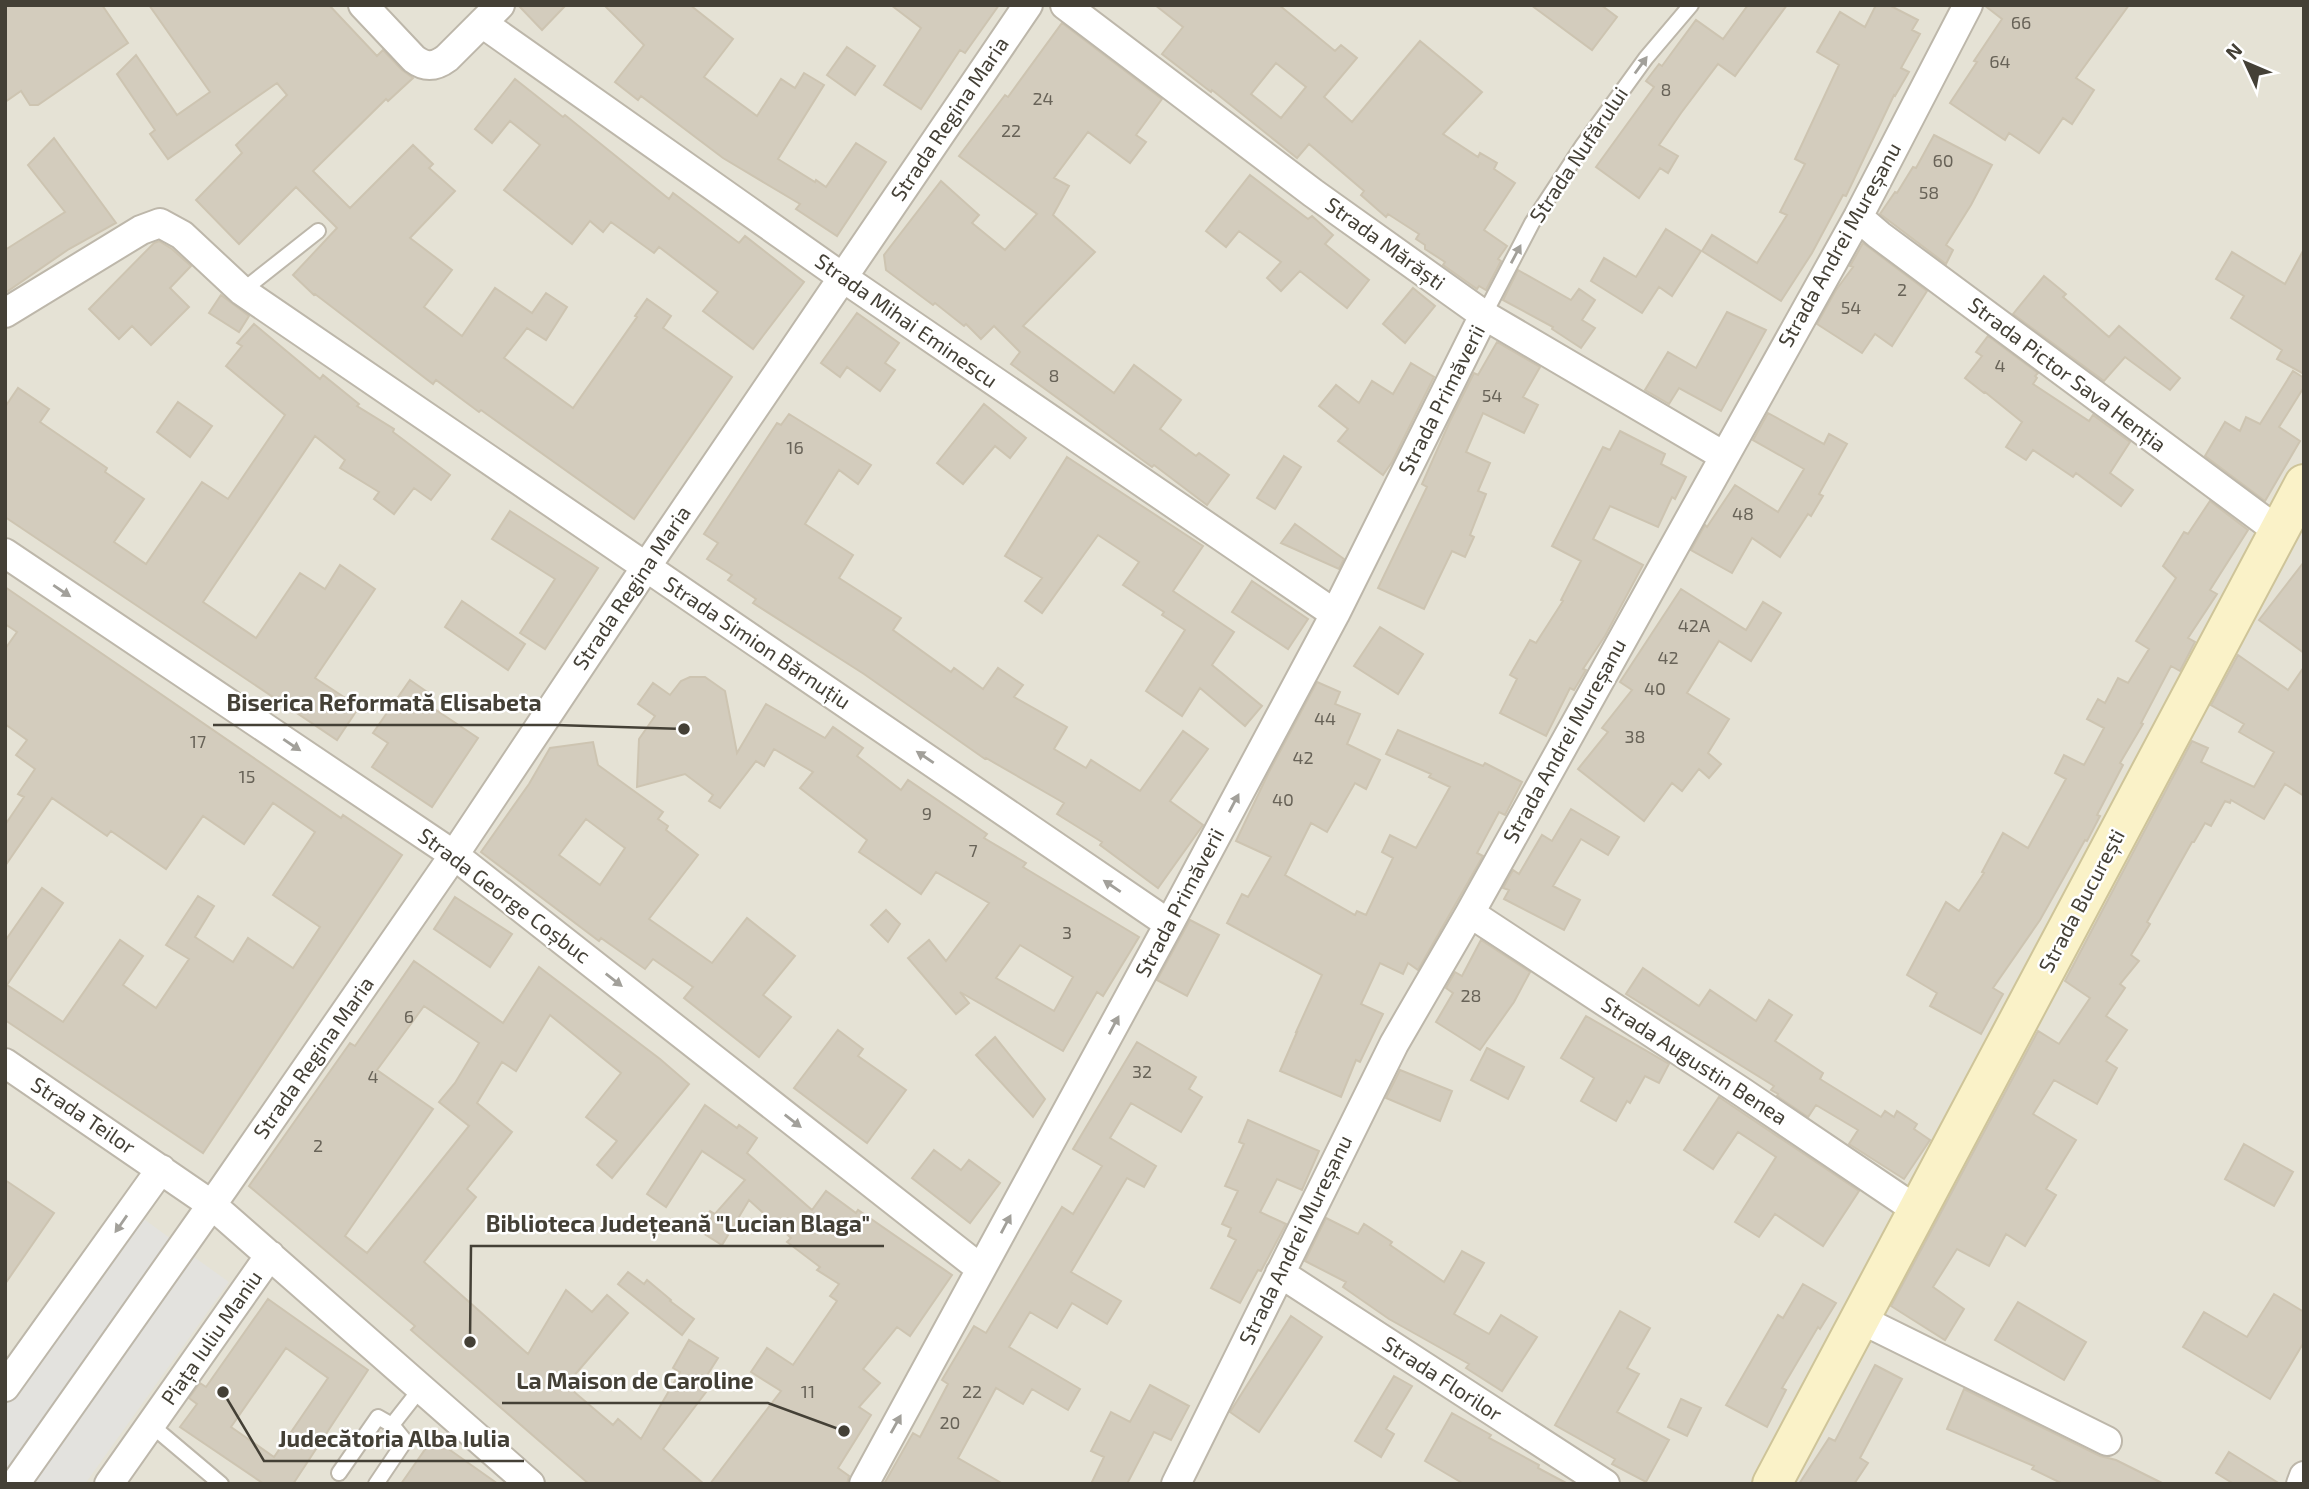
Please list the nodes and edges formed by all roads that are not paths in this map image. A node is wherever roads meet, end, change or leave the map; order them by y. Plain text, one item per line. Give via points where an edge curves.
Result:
1 (363, 5) edge
2 (1028, 5) edge
3 (1065, 5) edge
4 (1691, 5) edge
5 (1968, 5) edge
6 (491, 14) edge
7 (1858, 217) junction
8 (318, 230) dead end
9 (842, 277) junction
10 (242, 291) junction
11 (5, 313) edge
12 (1484, 315) junction
13 (1724, 456) junction
14 (2304, 484) edge
15 (2278, 531) junction
16 (5, 553) edge
17 (646, 567) junction
18 (1335, 614) junction
19 (454, 855) junction
20 (1470, 913) junction
21 (1169, 924) junction
22 (5, 1063) edge
23 (161, 1169) junction
24 (212, 1205) junction
25 (1918, 1211) junction
26 (270, 1255) junction
27 (982, 1269) junction
28 (1280, 1273) junction
29 (1860, 1319) junction
30 (5, 1387) edge
31 (421, 1388) junction
32 (151, 1425) junction
33 (391, 1425) junction
34 (2107, 1441) dead end
35 (339, 1473) dead end
36 (2304, 1476) edge
37 (15, 1484) edge
38 (109, 1484) edge
39 (221, 1484) edge
40 (376, 1484) edge
41 (530, 1484) edge
42 (863, 1484) edge
43 (1176, 1484) edge
44 (1605, 1484) edge
45 (1772, 1484) edge
46 (2301, 1484) edge

1 - 6 street via 414,59 430,66 447,58
2 - 9 street, Strada Regina Maria
3 - 12 street, Strada Mărăști
12 -> 4 lane, Strada Nufărului via 1532,223 1583,145
5 - 7 street, Strada Andrei Mureșanu
6 - 9 street, Strada Mihai Eminescu
7 - 13 street, Strada Andrei Mureșanu
7 - 15 street, Strada Pictor Sava Henția
8 - 10 lane
9 - 17 street, Strada Regina Maria
9 - 18 street, Strada Mihai Eminescu
10 - 11 street, Strada Simion Bărnuțiu via 182,235 160,223
10 - 17 street, Strada Simion Bărnuțiu
12 - 13 street, Strada Mărăști
12 - 18 street, Strada Primăverii
13 - 20 street, Strada Andrei Mureșanu
14 - 15 main road, Strada București
15 - 25 main road, Strada București
16 -> 19 street, Strada George Coșbuc
17 - 19 street, Strada Regina Maria
21 -> 17 street, Strada Simion Bărnuțiu
21 -> 18 street, Strada Primăverii
19 - 24 street, Strada Regina Maria
19 -> 27 street, Strada George Coșbuc
20 - 25 street, Strada Augustin Benea
20 - 28 street, Strada Andrei Mureșanu via 1394,1044
27 -> 21 street, Strada Primăverii
22 - 23 street, Strada Teilor
23 - 24 street, Piața Iuliu Maniu
23 -> 30 street
24 - 26 street, Piața Iuliu Maniu
24 - 37 street
25 - 29 main road, Strada București
26 - 31 street
26 - 32 street, Piața Iuliu Maniu
42 -> 27 street, Strada Primăverii
28 - 43 street, Strada Andrei Mureșanu
28 - 44 street, Strada Florilor
29 - 34 street
29 - 45 main road, Strada București
31 - 33 lane
31 - 41 street
32 - 38 street, Piața Iuliu Maniu
32 - 39 lane
33 - 35 lane via 378,1417
33 - 40 lane via 405,1441
36 - 46 street

